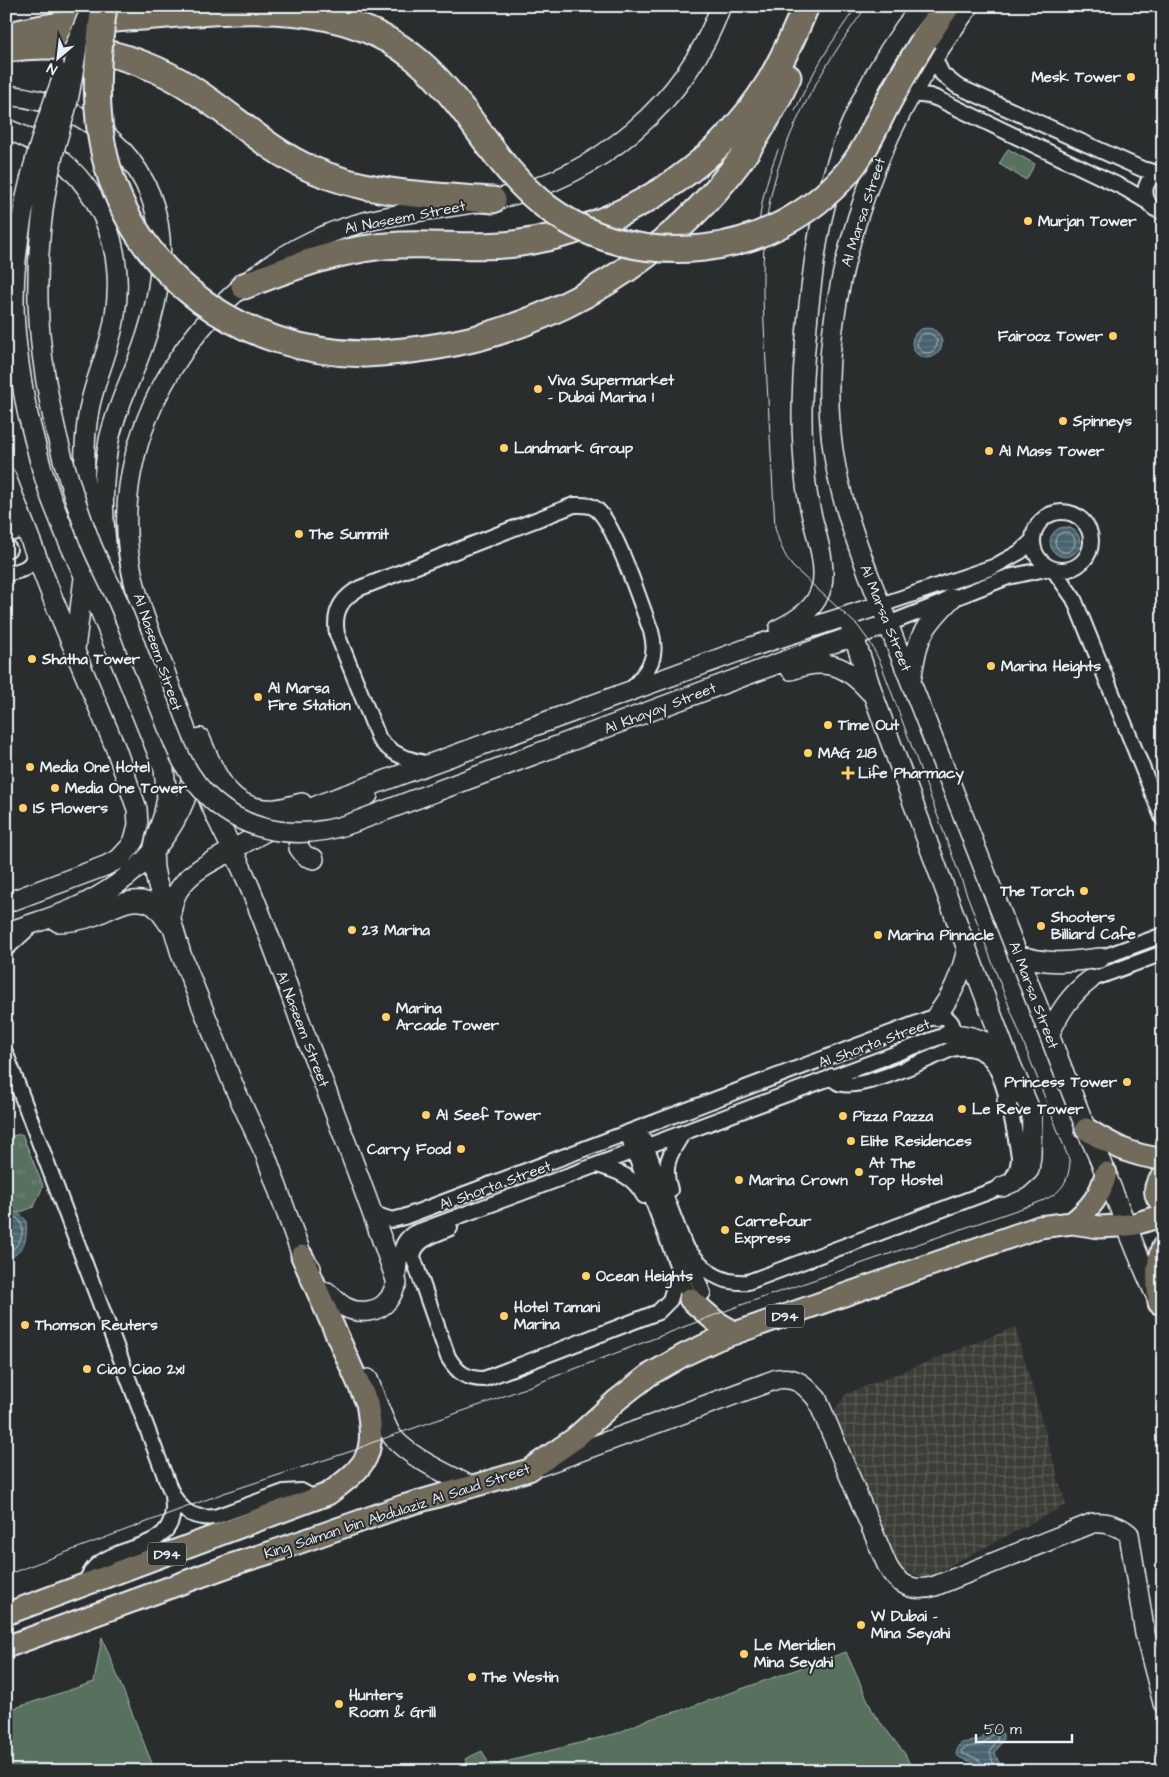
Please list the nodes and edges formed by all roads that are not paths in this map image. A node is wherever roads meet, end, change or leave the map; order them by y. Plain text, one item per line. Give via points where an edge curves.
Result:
1 (92, 6) edge
2 (104, 6) edge
3 (721, 6) edge
4 (921, 6) edge
5 (947, 6) edge
6 (969, 6) edge
7 (805, 7) edge
8 (6, 36) edge
9 (78, 39) junction
10 (929, 48) junction
11 (6, 49) edge
12 (911, 94) junction
13 (6, 95) edge
14 (6, 128) edge
15 (1160, 173) edge
16 (493, 200) junction
17 (1146, 201) junction
18 (1163, 212) edge
19 (244, 286) junction
20 (6, 477) edge
21 (26, 529) junction
22 (1033, 540) junction
23 (7, 545) edge
24 (35, 553) junction
25 (1078, 566) junction
26 (1051, 568) junction
27 (6, 574) edge
28 (84, 577) junction
29 (116, 596) junction
30 (952, 598) junction
31 (1074, 599) junction
32 (881, 605) junction
33 (100, 613) junction
34 (847, 616) junction
35 (888, 624) junction
36 (853, 636) junction
37 (751, 647) junction
38 (75, 648) junction
39 (911, 682) junction
40 (722, 684) junction
41 (630, 691) junction
42 (173, 694) junction
43 (874, 697) junction
44 (196, 759) junction
45 (430, 764) junction
46 (391, 778) junction
47 (323, 802) junction
48 (1163, 819) edge
49 (232, 849) junction
50 (153, 851) junction
51 (314, 859) dead end
52 (190, 876) junction
53 (6, 903) edge
54 (38, 921) junction
55 (173, 926) junction
56 (265, 929) junction
57 (6, 932) edge
58 (1163, 935) edge
59 (6, 949) edge
60 (967, 949) junction
61 (1163, 953) edge
62 (1018, 955) junction
63 (1100, 958) joint
64 (1090, 980) joint
65 (936, 1016) junction
66 (948, 1034) junction
67 (1049, 1035) junction
68 (6, 1054) edge
69 (1007, 1055) junction
70 (832, 1076) junction
71 (1020, 1086) junction
72 (1007, 1100) junction
73 (1086, 1129) junction
74 (633, 1130) junction
75 (683, 1132) junction
76 (640, 1149) junction
77 (1163, 1159) edge
78 (597, 1165) junction
79 (1106, 1173) junction
80 (1163, 1177) edge
81 (1002, 1187) junction
82 (1163, 1204) edge
83 (478, 1209) junction
84 (374, 1214) junction
85 (673, 1215) junction
86 (1163, 1215) edge
87 (1072, 1223) junction
88 (1126, 1225) junction
89 (665, 1234) junction
90 (1163, 1247) edge
91 (686, 1248) junction
92 (302, 1256) junction
93 (679, 1270) junction
94 (397, 1283) junction
95 (327, 1292) junction
96 (690, 1299) junction
97 (1161, 1307) edge
98 (736, 1333) junction
99 (530, 1470) junction
100 (473, 1487) junction
101 (172, 1495) junction
102 (322, 1497) junction
103 (85, 1584) junction
104 (6, 1614) edge
105 (6, 1647) edge
106 (1163, 1703) edge

1 - 9 main road, bridge
2 - 7 highway, bridge via 97,71 102,138 119,196 150,250 193,294 245,328 304,348 365,354 452,344 508,328 588,293 656,248 712,195 761,130 790,72
3 - 16 main road, Al Naseem Street via 710,34 686,76 638,127 601,155 560,178
4 - 37 main road, Al Marsa Street via 888,51 850,127 832,179 819,233 810,299 802,427 808,502 822,565 822,583 816,599 799,619
5 - 10 highway
6 - 10 main road, Al Marsa Street
7 - 19 highway via 783,58 740,123 689,172 629,210 584,228 514,244 400,245 356,250 311,261
8 - 10 highway, bridge via 67,23 250,10 309,14 346,23 397,46 426,69 464,111 518,181 549,208 603,237 663,250 711,247 745,240 782,224 817,202 858,159 899,82
9 - 28 main road, bridge via 40,142 26,199 14,277 15,327 27,411 42,470
9 - 29 main road, bridge via 44,201 39,251 39,310 44,368 67,476 91,543
10 - 12 main road, Al Marsa Street
10 - 15 street via 942,74 957,86 1142,169
11 - 16 highway via 38,46 114,54 176,79 284,156 310,169 364,187 392,192
12 - 17 street via 938,99
12 - 32 main road, Al Marsa Street via 877,165 853,236 835,314 829,366 830,422 837,477 856,541
13 - 29 main road, bridge via 50,103 77,114 102,131 132,163 147,188 157,216 161,245 158,289 146,338 118,411 105,465 103,521
14 - 33 main road via 41,146 79,179 101,212 115,251 118,280 115,316 93,390 84,452 89,541
15 - 17 street via 1148,182
16 - 19 main road, Al Naseem Street via 355,224 291,252
17 - 18 street via 1154,210
19 - 42 main road, Al Naseem Street via 208,321 177,361 152,406 130,476 126,532 131,569
20 - 21 main road
21 - 23 street
21 - 24 main road
22 - 25 street via 1036,526 1046,516 1060,512 1074,514 1085,522 1091,536 1090,550
22 - 26 street via 1035,554
22 - 32 street, Al Khayay Street via 998,565
24 - 27 street via 28,567
24 - 38 main road
25 - 26 street via 1063,571
25 - 31 street
26 - 30 street, Al Khayay Street via 1008,577
26 - 31 street
28 - 33 main road
28 - 38 main road
29 - 40 main road, Al Khayay Street, bridge via 186,769 214,802 239,818 266,829 295,833 338,828
30 - 35 street, Al Khayay Street
30 - 39 main road via 924,630 916,649
31 - 48 street
32 - 34 main road, Al Khayay Street
32 - 35 main road, Al Marsa Street
33 - 50 main road via 166,778 166,808
34 - 36 main road
34 - 37 main road, Al Khayay Street
35 - 36 main road, Al Khayay Street
35 - 39 main road, Al Marsa Street
36 - 40 main road, Al Khayay Street
36 - 43 main road
37 - 41 main road, Al Khayay Street
38 - 53 main road via 135,801 137,832 130,847 112,863
39 - 62 main road, Al Marsa Street
40 - 43 main road via 746,684 805,665 822,663 846,671
41 - 45 main road, Al Khayay Street
41 - 45 street via 652,661 655,652 653,636 610,526 596,508 574,505 360,588 344,598 339,606 337,634 380,739 401,757
42 - 44 main road, Al Naseem Street
42 - 47 main road via 188,711 218,778 233,796 264,809
43 - 60 main road
44 - 49 main road, Al Naseem Street via 211,806
44 - 50 main road via 190,788 178,815
45 - 46 main road, Al Khayay Street
46 - 47 main road, Al Khayay Street
46 - 51 main road via 350,806 304,827 299,834 299,848 305,856
47 - 49 main road, Al Khayay Street
49 - 52 main road, Al Khayay Street
49 - 56 main road, Al Naseem Street
50 - 54 main road via 135,870 108,890 73,909
50 - 55 main road via 155,876
52 - 55 main road, Al Khayay Street via 183,882 172,904
52 - 56 main road via 220,869 232,872
54 - 55 main road via 84,919 129,901 140,901 157,908
54 - 57 main road
54 - 59 street
55 - 92 main road via 235,1089 266,1156
56 - 84 main road, Al Naseem Street
58 - 63 street
60 - 65 main road via 958,980
60 - 69 main road
61 - 64 street
62 - 63 main road via 1056,963
62 - 67 main road, Al Marsa Street
64 - 67 main road via 1068,1000
65 - 66 street, Al Shorta Street via 944,1017 952,1024
65 - 74 street, Al Shorta Street
66 - 69 main road via 980,1039
66 - 70 street, Al Shorta Street
67 - 73 main road, Al Marsa Street
68 - 101 street
69 - 71 main road
70 - 72 street via 842,1084 864,1084 952,1049 967,1048 981,1052 992,1061
70 - 75 street, Al Shorta Street
71 - 72 main road
71 - 81 main road via 1032,1114 1029,1170 1018,1180
72 - 81 street via 1019,1162 1015,1175
73 - 77 main road via 1123,1151
73 - 79 main road, Al Marsa Street
74 - 76 street
74 - 84 street, Al Shorta Street via 404,1217 392,1220
75 - 76 street, Al Shorta Street
75 - 85 street via 666,1168
76 - 78 street, Al Shorta Street
76 - 85 street
76 - 89 street
78 - 83 street, Al Shorta Street
78 - 89 street via 618,1171 634,1182
79 - 87 main road via 1095,1201
79 - 88 main road, Al Marsa Street
80 - 82 main road via 1155,1190
81 - 91 street via 748,1282 715,1276
83 - 93 street via 470,1219 421,1242 416,1246 413,1257 448,1357 462,1374 472,1379 484,1378 658,1312 670,1300
83 - 94 street, Al Shorta Street via 409,1236 400,1249
84 - 94 main road, Al Naseem Street
85 - 91 street
86 - 88 main road, King Salman bin Abdulaziz Al Saud Street / D94
87 - 88 main road, King Salman bin Abdulaziz Al Saud Street / D94
87 - 98 main road, King Salman bin Abdulaziz Al Saud Street / D94 via 1028,1231
88 - 97 main road, Al Marsa Street
89 - 93 street
90 - 97 main road via 1158,1271
91 - 96 street via 703,1293
92 - 95 main road
92 - 102 main road via 367,1403 370,1422 371,1442 362,1464 355,1474
93 - 96 street
94 - 95 main road via 388,1301 368,1311 345,1307
95 - 100 main road via 392,1436 419,1457
96 - 98 main road via 715,1321
98 - 99 main road, King Salman bin Abdulaziz Al Saud Street / D94 via 648,1375 574,1438
99 - 100 main road, King Salman bin Abdulaziz Al Saud Street / D94
99 - 106 main road via 777,1379 796,1380 817,1399 887,1565 895,1578 907,1586 928,1588 1093,1523 1108,1524 1129,1534 1145,1634
100 - 105 main road, King Salman bin Abdulaziz Al Saud Street / D94 via 404,1506 237,1563
101 - 102 street via 182,1509 206,1518 284,1492 301,1491
101 - 103 street via 174,1512 167,1530 152,1541 96,1565
102 - 103 main road, D94
103 - 104 main road, D94

